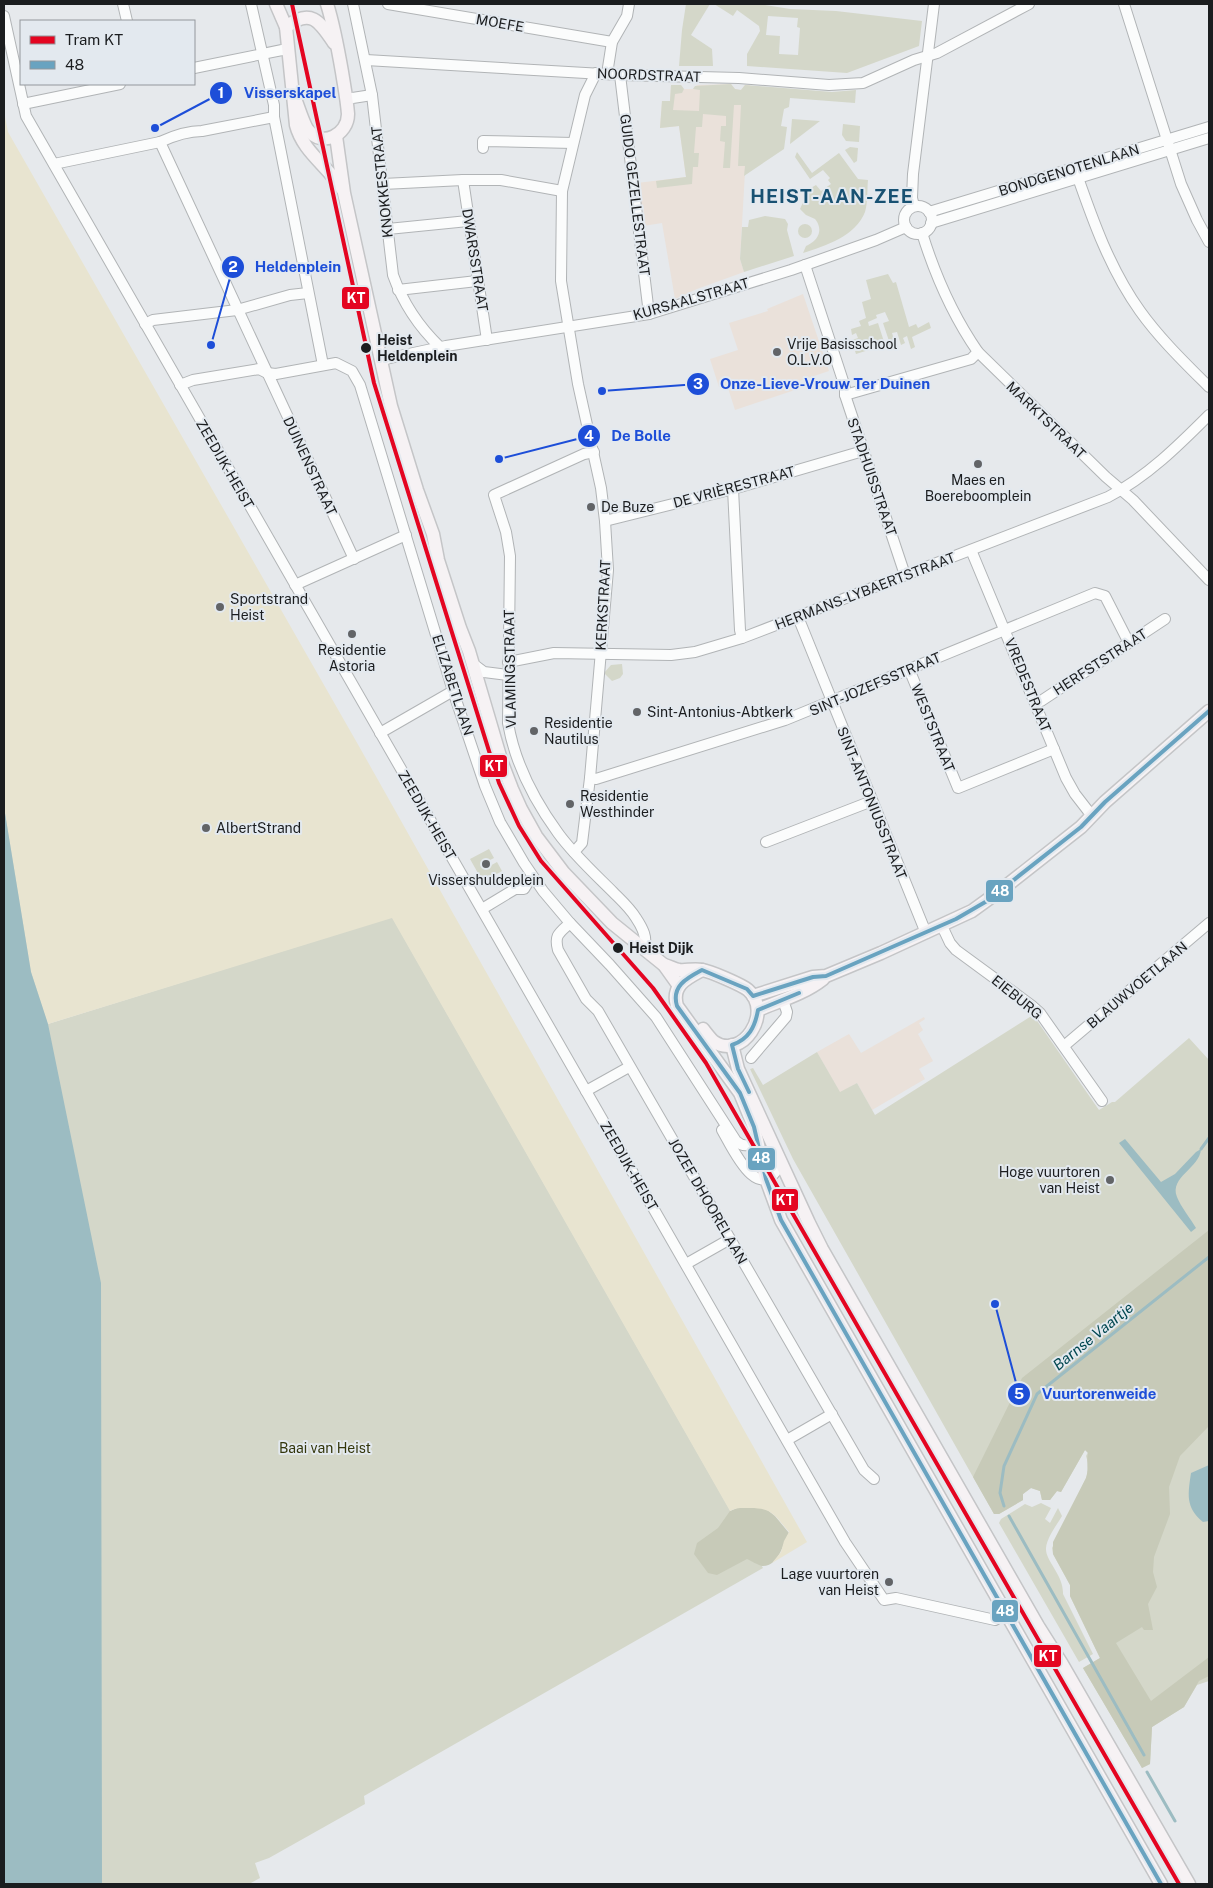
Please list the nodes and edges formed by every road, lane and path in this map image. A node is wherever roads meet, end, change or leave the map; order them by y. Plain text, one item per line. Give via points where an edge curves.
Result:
1 (123, 4) edge
2 (251, 4) edge
3 (276, 4) edge
4 (327, 4) edge
5 (354, 4) edge
6 (388, 4) edge
7 (629, 4) edge
8 (934, 4) edge
9 (1029, 4) edge
10 (1124, 4) edge
11 (4, 16) edge
12 (127, 20) edge
13 (286, 27) junction
14 (612, 42) junction
15 (287, 49) junction
16 (338, 50) junction
17 (264, 54) junction
18 (927, 58) junction
19 (366, 60) junction
20 (195, 68) edge
21 (596, 73) junction
22 (607, 74) junction
23 (620, 76) junction
24 (115, 85) edge
25 (292, 91) junction
26 (372, 95) junction
27 (346, 99) junction
28 (22, 104) junction
29 (274, 117) junction
30 (1209, 127) edge
31 (336, 136) junction
32 (1209, 138) edge
33 (1166, 140) junction
34 (160, 142) junction
35 (572, 143) junction
36 (483, 148) dead end
37 (1169, 151) junction
38 (54, 164) junction
39 (1074, 168) junction
40 (1078, 178) junction
41 (463, 180) junction
42 (383, 184) junction
43 (562, 191) junction
44 (344, 193) junction
45 (914, 206) junction
46 (930, 218) junction
47 (468, 221) junction
48 (906, 227) junction
49 (388, 229) junction
50 (922, 233) junction
51 (1209, 242) edge
52 (805, 265) junction
53 (477, 281) junction
54 (398, 290) junction
55 (308, 293) junction
56 (237, 310) junction
57 (649, 314) junction
58 (144, 324) junction
59 (568, 328) junction
60 (487, 340) junction
61 (440, 348) junction
62 (978, 352) junction
63 (381, 360) junction
64 (323, 365) junction
65 (267, 373) junction
66 (180, 385) junction
67 (1209, 388) edge
68 (845, 395) junction
69 (1209, 415) edge
70 (863, 451) junction
71 (594, 452) junction
72 (732, 489) junction
73 (1122, 490) junction
74 (605, 521) junction
75 (406, 535) junction
76 (971, 550) junction
77 (354, 558) junction
78 (905, 575) junction
79 (1209, 580) edge
80 (295, 585) junction
81 (798, 617) junction
82 (1165, 618) dead end
83 (1005, 631) junction
84 (742, 638) junction
85 (1129, 643) junction
86 (600, 653) junction
87 (508, 662) junction
88 (472, 663) junction
89 (909, 669) junction
90 (508, 675) junction
91 (454, 691) junction
92 (1034, 702) junction
93 (831, 703) junction
94 (1209, 711) edge
95 (380, 733) junction
96 (1054, 749) junction
97 (590, 778) junction
98 (872, 800) junction
99 (1092, 816) junction
100 (766, 842) dead end
101 (574, 852) junction
102 (532, 876) junction
103 (482, 909) junction
104 (1209, 923) edge
105 (570, 924) junction
106 (942, 926) junction
107 (926, 933) junction
108 (643, 949) junction
109 (664, 965) junction
110 (702, 970) junction
111 (826, 976) junction
112 (678, 986) junction
113 (753, 996) junction
114 (783, 1000) junction
115 (758, 1010) junction
116 (688, 1022) junction
117 (732, 1045) junction
118 (1064, 1046) junction
119 (751, 1058) dead end
120 (686, 1063) junction
121 (629, 1067) junction
122 (586, 1091) junction
123 (1102, 1101) dead end
124 (756, 1138) junction
125 (781, 1163) junction
126 (766, 1179) junction
127 (730, 1239) junction
128 (686, 1264) junction
129 (832, 1414) junction
130 (787, 1440) junction
131 (874, 1479) dead end
132 (1005, 1614) junction
133 (1161, 1884) edge
134 (1189, 1884) edge

1 - 12 street
2 - 17 street
3 - 13 main road
4 - 16 main road
5 - 19 street, KNOKKESTRAAT
6 - 14 street, MOEFE
7 - 14 street via 627,16
8 - 18 street
9 - 18 street, NOORDSTRAAT
10 - 33 street
11 - 28 street, ZEEDIJK-HEIST
13 - 15 main road
13 - 16 main road via 303,19 315,20 321,23
14 - 22 street
15 - 17 street
15 - 25 main road
16 - 27 main road
17 - 20 street
17 - 29 street
18 - 23 street, NOORDSTRAAT via 914,60 863,83 829,85 739,78
18 - 45 street via 913,174
19 - 21 street, NOORDSTRAAT
19 - 26 street, KNOKKESTRAAT
21 - 22 street, NOORDSTRAAT
21 - 35 street, KERKSTRAAT via 585,95
22 - 23 street, NOORDSTRAAT
23 - 57 street, GUIDO GEZELLESTRAAT
24 - 28 street
25 - 31 main road via 306,127 313,135 320,138
25 - 44 main road via 298,135
26 - 27 street
26 - 42 street, KNOKKESTRAAT
27 - 31 main road via 347,122
28 - 38 street, ZEEDIJK-HEIST
29 - 34 street via 174,136
29 - 55 street
30 - 33 street, BONDGENOTENLAAN
31 - 44 main road
32 - 37 street, BONDGENOTENLAAN
33 - 37 street
33 - 39 street, BONDGENOTENLAAN
34 - 38 street
34 - 56 street, DUINENSTRAAT
35 - 36 street via 483,141
35 - 43 street, KERKSTRAAT
37 - 40 street, BONDGENOTENLAAN
37 - 51 street
38 - 58 street, ZEEDIJK-HEIST
39 - 40 street
39 - 46 street, BONDGENOTENLAAN
40 - 46 street, BONDGENOTENLAAN
40 - 67 street via 1097,230 1125,288 1155,330
41 - 42 street
41 - 43 street via 501,180
41 - 47 street, DWARSSTRAAT
42 - 49 street, KNOKKESTRAAT
43 - 59 street, KERKSTRAAT via 561,281
44 - 63 main road
45 - 46 street via 920,206
45 - 48 street via 905,214
46 - 50 street via 929,227
47 - 49 street
47 - 53 street, DWARSSTRAAT
48 - 50 street via 916,234
48 - 52 street, KURSAALSTRAAT
49 - 54 street, KNOKKESTRAAT
50 - 62 street, MARKTSTRAAT via 962,329
52 - 57 street, KURSAALSTRAAT
52 - 68 street, STADHUISSTRAAT
53 - 54 street
53 - 60 street, DWARSSTRAAT
54 - 61 street, KNOKKESTRAAT via 415,318
55 - 56 street
55 - 64 street
56 - 58 street via 153,320
56 - 65 street, DUINENSTRAAT
57 - 59 street, KURSAALSTRAAT
58 - 66 street, ZEEDIJK-HEIST
59 - 60 street, KURSAALSTRAAT
59 - 71 street, KERKSTRAAT
60 - 61 street, KURSAALSTRAAT
61 - 63 street, KURSAALSTRAAT
62 - 68 street via 971,359
62 - 73 street, MARKTSTRAAT
63 - 88 main road via 396,424
64 - 65 street
64 - 75 street, ELIZABETLAAN via 341,364 352,371 360,385
65 - 66 street via 259,369
65 - 77 street, DUINENSTRAAT
66 - 80 street, ZEEDIJK-HEIST
68 - 70 street, STADHUISSTRAAT
69 - 73 street, HERMANS-LYBAERTSTRAAT via 1181,443
70 - 72 street, DE VRIÈRESTRAAT
70 - 78 street, STADHUISSTRAAT
71 - 74 street, KERKSTRAAT
71 - 87 street, VLAMINGSTRAAT via 494,496 510,556
72 - 74 street, DE VRIÈRESTRAAT
72 - 84 street
73 - 76 street, HERMANS-LYBAERTSTRAAT
73 - 79 street, MARKTSTRAAT
74 - 86 street, KERKSTRAAT via 608,570
75 - 77 street
75 - 91 street, ELIZABETLAAN
76 - 78 street, HERMANS-LYBAERTSTRAAT
76 - 83 street, VREDESTRAAT
77 - 80 street
78 - 81 street, HERMANS-LYBAERTSTRAAT
80 - 95 street, ZEEDIJK-HEIST
81 - 84 street, HERMANS-LYBAERTSTRAAT
81 - 93 street, SINT-ANTONIUSSTRAAT
82 - 85 street, HERFSTSTRAAT
83 - 85 street, SINT-JOZEFSSTRAAT via 1095,593 1105,596
83 - 89 street, SINT-JOZEFSSTRAAT
83 - 92 street, VREDESTRAAT
84 - 86 street, HERMANS-LYBAERTSTRAAT via 695,652 671,655
85 - 92 street, HERFSTSTRAAT via 1041,701
86 - 87 street, HERMANS-LYBAERTSTRAAT via 554,652
86 - 97 street, KERKSTRAAT
87 - 90 street, VLAMINGSTRAAT
88 - 90 street via 484,672
88 - 108 main road via 502,763 520,809 536,836 592,904
89 - 93 street, SINT-JOZEFSSTRAAT
89 - 96 street, WESTSTRAAT via 958,788
90 - 101 street, VLAMINGSTRAAT via 508,723 520,767 538,803
91 - 95 street
91 - 102 street, ELIZABETLAAN via 492,804
92 - 96 street, VREDESTRAAT
93 - 97 street, SINT-JOZEFSSTRAAT via 596,779
93 - 98 street, SINT-ANTONIUSSTRAAT
94 - 99 main road
95 - 103 street, ZEEDIJK-HEIST
96 - 99 street, VREDESTRAAT via 1075,794
97 - 101 street, KERKSTRAAT via 582,843
98 - 100 street
98 - 107 street, SINT-ANTONIUSSTRAAT
99 - 106 main road via 987,901
101 - 108 street, VLAMINGSTRAAT via 637,919 645,937
102 - 103 street via 524,889 516,889
102 - 105 street, ELIZABETLAAN
103 - 122 street, ZEEDIJK-HEIST
104 - 118 street, BLAUWVOETLAAN
105 - 120 street, ELIZABETLAAN via 656,1017
105 - 121 street, JOZEF DHOORELAAN via 559,933 556,941 558,950 586,999 598,1010
106 - 107 main road
106 - 118 street, EIEBURG via 956,950 1031,1005 1046,1019
107 - 111 main road
108 - 109 main road
109 - 110 main road via 680,970
109 - 112 main road
110 - 112 main road
110 - 113 main road via 747,990
111 - 113 main road
111 - 114 main road
112 - 116 main road via 675,999
113 - 115 main road
114 - 115 main road
114 - 119 street via 786,1017
115 - 117 main road via 753,1030 740,1043
116 - 117 main road via 697,1023 714,1042
116 - 124 main road via 740,1093
117 - 125 main road via 738,1069
118 - 123 street, EIEBURG
120 - 124 street, ELIZABETLAAN via 736,1141 747,1146
120 - 126 street, ELIZABETLAAN via 743,1167 751,1175
121 - 122 street
121 - 127 street, JOZEF DHOORELAAN
122 - 128 street, ZEEDIJK-HEIST
124 - 126 main road
125 - 126 street via 777,1172
125 - 134 main road via 822,1249
126 - 132 main road via 781,1220
127 - 128 street
127 - 129 street, JOZEF DHOORELAAN
128 - 130 street, ZEEDIJK-HEIST
129 - 130 street
129 - 131 street, JOZEF DHOORELAAN via 864,1470
130 - 132 street, ZEEDIJK-HEIST via 845,1542 884,1600 896,1598 995,1620
132 - 133 main road

